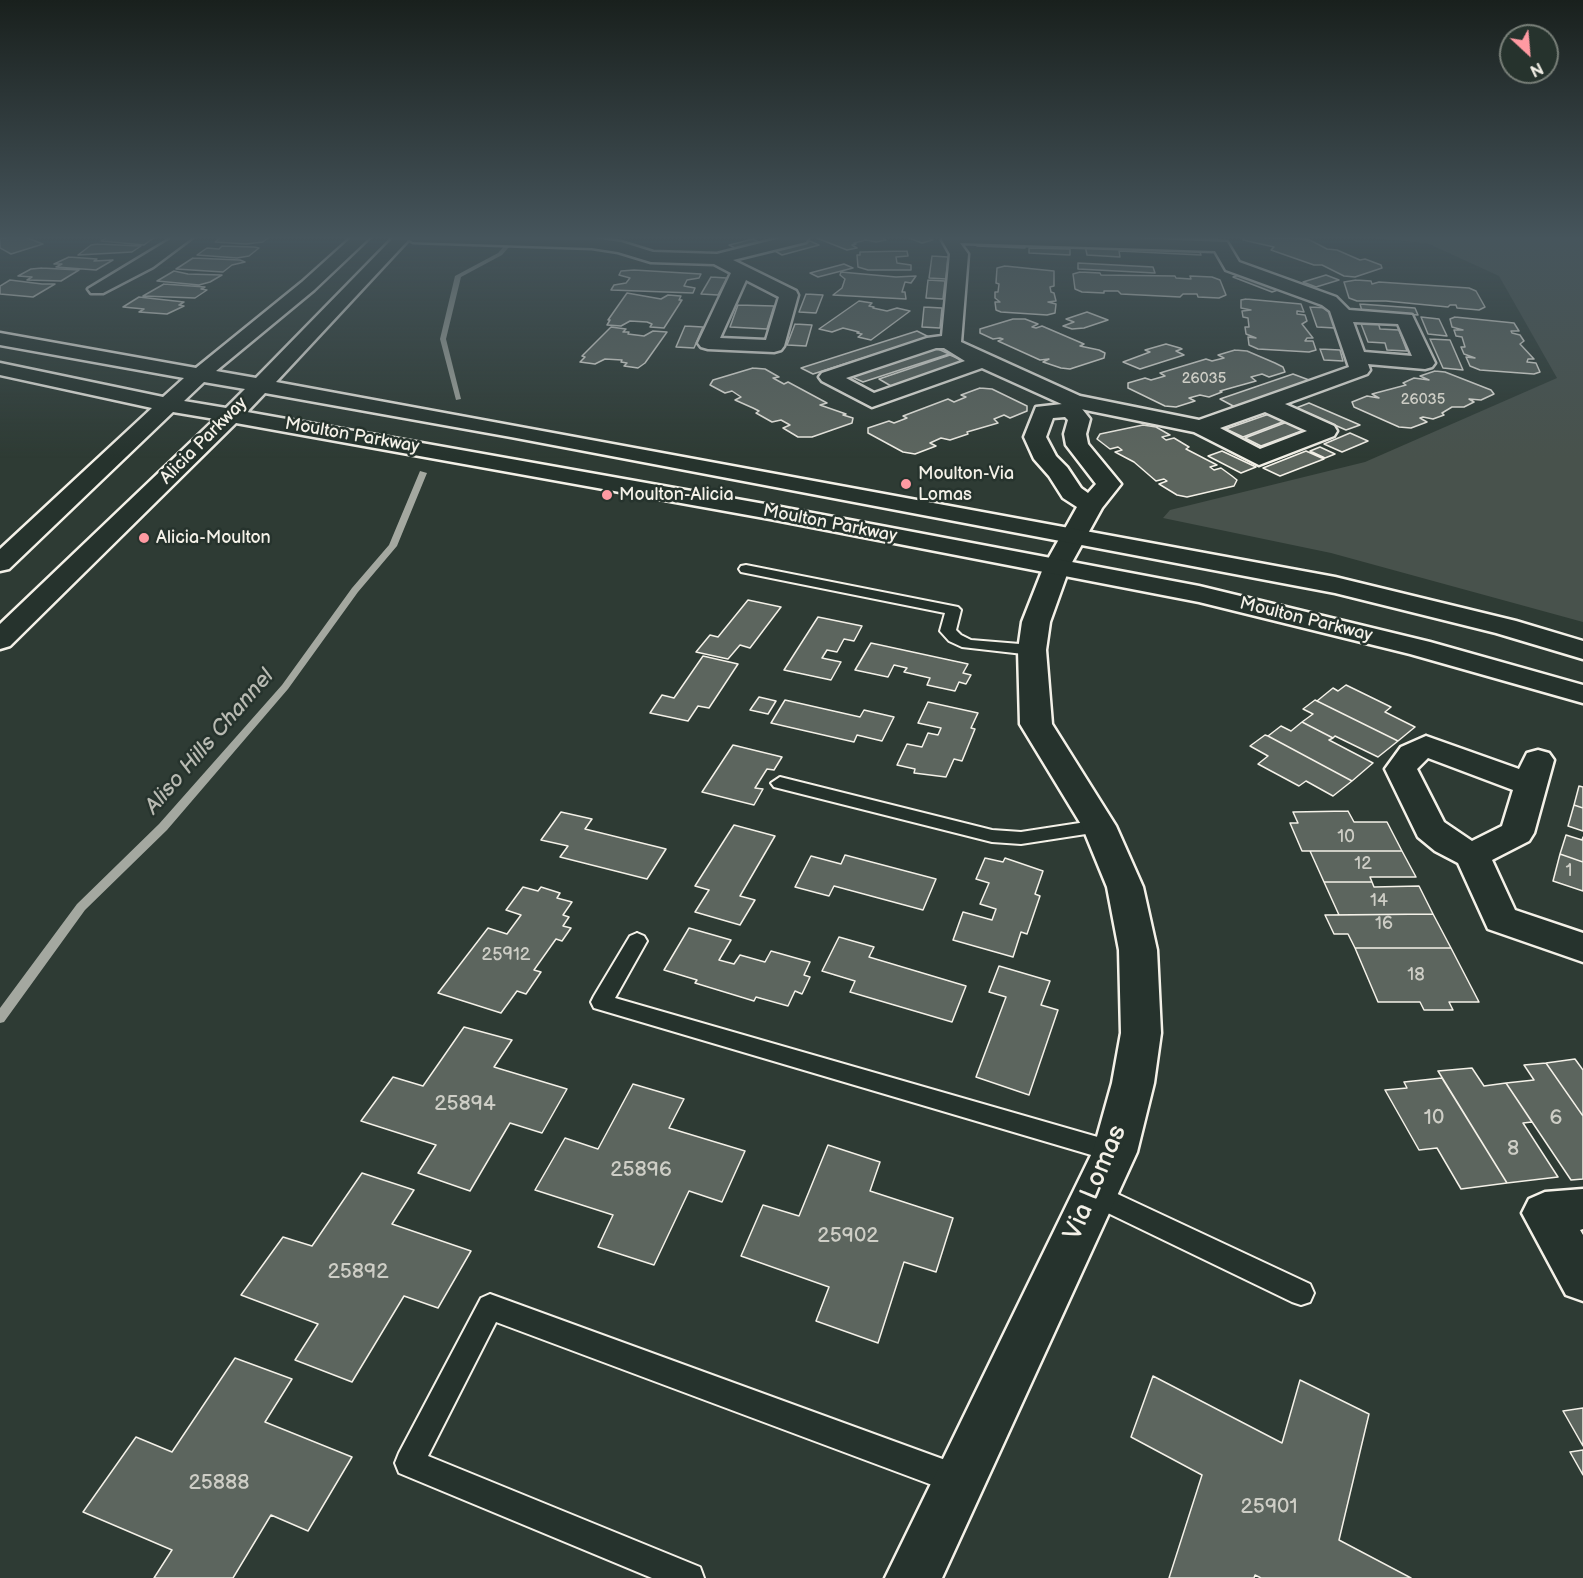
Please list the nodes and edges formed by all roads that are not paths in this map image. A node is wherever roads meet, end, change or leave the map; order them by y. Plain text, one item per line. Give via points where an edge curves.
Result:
1 (278, 311) edge
2 (331, 311) edge
3 (723, 311) edge
4 (784, 311) edge
5 (951, 311) edge
6 (1340, 311) edge
7 (1341, 315) junction
8 (0, 339) edge
9 (951, 342) junction
10 (1355, 357) junction
11 (984, 362) junction
12 (0, 369) edge
13 (198, 376) junction
14 (259, 385) junction
15 (111, 394) junction
16 (170, 404) junction
17 (1266, 404) junction
18 (1072, 405) junction
19 (233, 414) junction
20 (1201, 427) junction
21 (120, 452) junction
22 (1091, 504) junction
23 (1073, 536) junction
24 (0, 563) edge
25 (1057, 567) junction
26 (746, 569) dead end
27 (0, 640) edge
28 (1032, 650) junction
29 (1583, 650) edge
30 (1583, 694) edge
31 (780, 783) dead end
32 (1099, 826) junction
33 (1472, 855) junction
34 (637, 941) dead end
35 (1583, 948) edge
36 (1115, 1152) junction
37 (1094, 1194) junction
38 (1583, 1209) edge
39 (1583, 1279) edge
40 (1301, 1293) dead end
41 (959, 1480) junction
42 (689, 1578) edge
43 (913, 1578) edge

1 - 13 street
2 - 14 street, Alicia Parkway
3 - 4 street via 708,343 774,346
5 - 9 street
6 - 7 street
7 - 10 street
7 - 10 street via 1406,319 1425,363
8 - 13 street, Moulton Parkway
9 - 11 street
9 - 11 street via 934,342 829,377 872,401
10 - 17 street via 1360,370
11 - 18 street
12 - 15 street, Moulton Parkway
13 - 14 street, Moulton Parkway
13 - 16 street
14 - 19 street, Alicia Parkway
14 - 23 street, Moulton Parkway
15 - 16 street, Moulton Parkway
15 - 21 street via 125,413 128,426
16 - 19 street, Moulton Parkway
16 - 21 street
17 - 20 street
17 - 20 street via 1326,431 1258,458
18 - 20 street
18 - 22 street, Via Lomas via 1078,419 1077,445 1109,484
18 - 22 street via 1044,412 1035,437 1072,493
19 - 25 street, Moulton Parkway
19 - 27 street, Alicia Parkway
21 - 24 street
22 - 23 street, Via Lomas
23 - 25 street, Via Lomas
23 - 29 street, Moulton Parkway via 1378,594
25 - 28 street, Via Lomas via 1036,622
25 - 30 street, Moulton Parkway via 1199,594 1320,623
26 - 28 lane via 953,610 948,631 955,638 968,644
28 - 32 street, Via Lomas via 1036,724
31 - 32 lane via 992,836 1021,838
32 - 36 street, Via Lomas via 1125,887 1138,950 1141,1034 1134,1083
33 - 33 street via 1430,829 1401,769 1412,754 1426,746 1468,760 1533,772 1517,833
33 - 35 street via 1501,919
34 - 36 lane via 602,1002
36 - 37 street, Via Lomas
37 - 40 lane
37 - 41 street, Via Lomas
38 - 39 street via 1545,1213
41 - 42 lane via 490,1307 409,1463
41 - 43 street, Via Lomas

